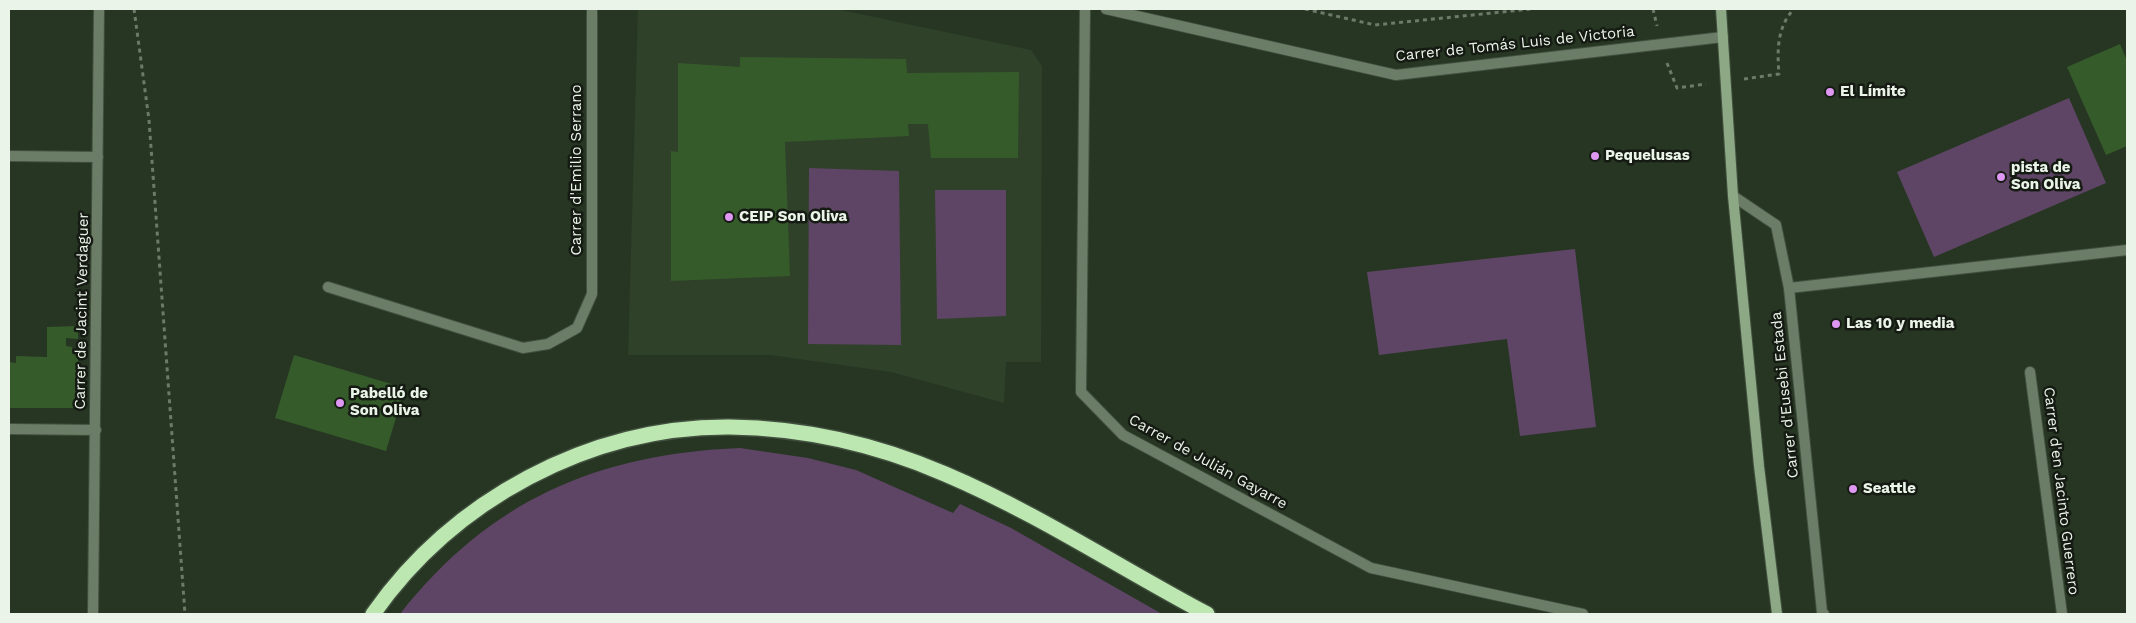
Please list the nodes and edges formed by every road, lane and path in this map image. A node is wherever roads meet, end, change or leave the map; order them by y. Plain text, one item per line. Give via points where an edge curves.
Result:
1 (100, 9) edge
2 (134, 9) edge
3 (592, 9) edge
4 (1085, 9) edge
5 (1106, 9) edge
6 (1305, 9) edge
7 (1531, 9) edge
8 (1721, 9) edge
9 (1723, 38) junction
10 (9, 156) edge
11 (98, 158) junction
12 (1733, 196) junction
13 (2127, 250) edge
14 (328, 287) dead end
15 (1789, 288) junction
16 (2030, 372) dead end
17 (9, 429) edge
18 (96, 430) junction
19 (93, 614) edge
20 (185, 614) edge
21 (372, 614) edge
22 (1207, 614) edge
23 (1583, 614) edge
24 (1777, 614) edge
25 (1824, 614) edge
26 (2062, 614) edge

1 - 11 street, Carrer de Jacint Verdaguer
2 - 20 path via 149,120
3 - 14 street, Carrer d'Emilio Serrano via 592,294 577,328 548,344 523,348
4 - 23 street, Carrer de Julián Gayarre via 1081,392 1123,435 1371,568
5 - 9 street, Carrer de Tomás Luis de Victoria via 1396,74
6 - 7 path via 1375,25
8 - 9 main road
9 - 12 main road
10 - 11 street
11 - 18 street, Carrer de Jacint Verdaguer
12 - 15 street, Carrer d'Eusebi Estada via 1776,226
12 - 24 main road
13 - 15 street
15 - 25 street, Carrer d'Eusebi Estada
16 - 26 street, Carrer d'en Jacinto Guerrero
17 - 18 street
18 - 19 street, Carrer de Jacint Verdaguer
21 - 22 highway via 424,552 513,485 563,460 618,442 673,431 729,427 785,430 839,440 891,454 945,474 1045,523

